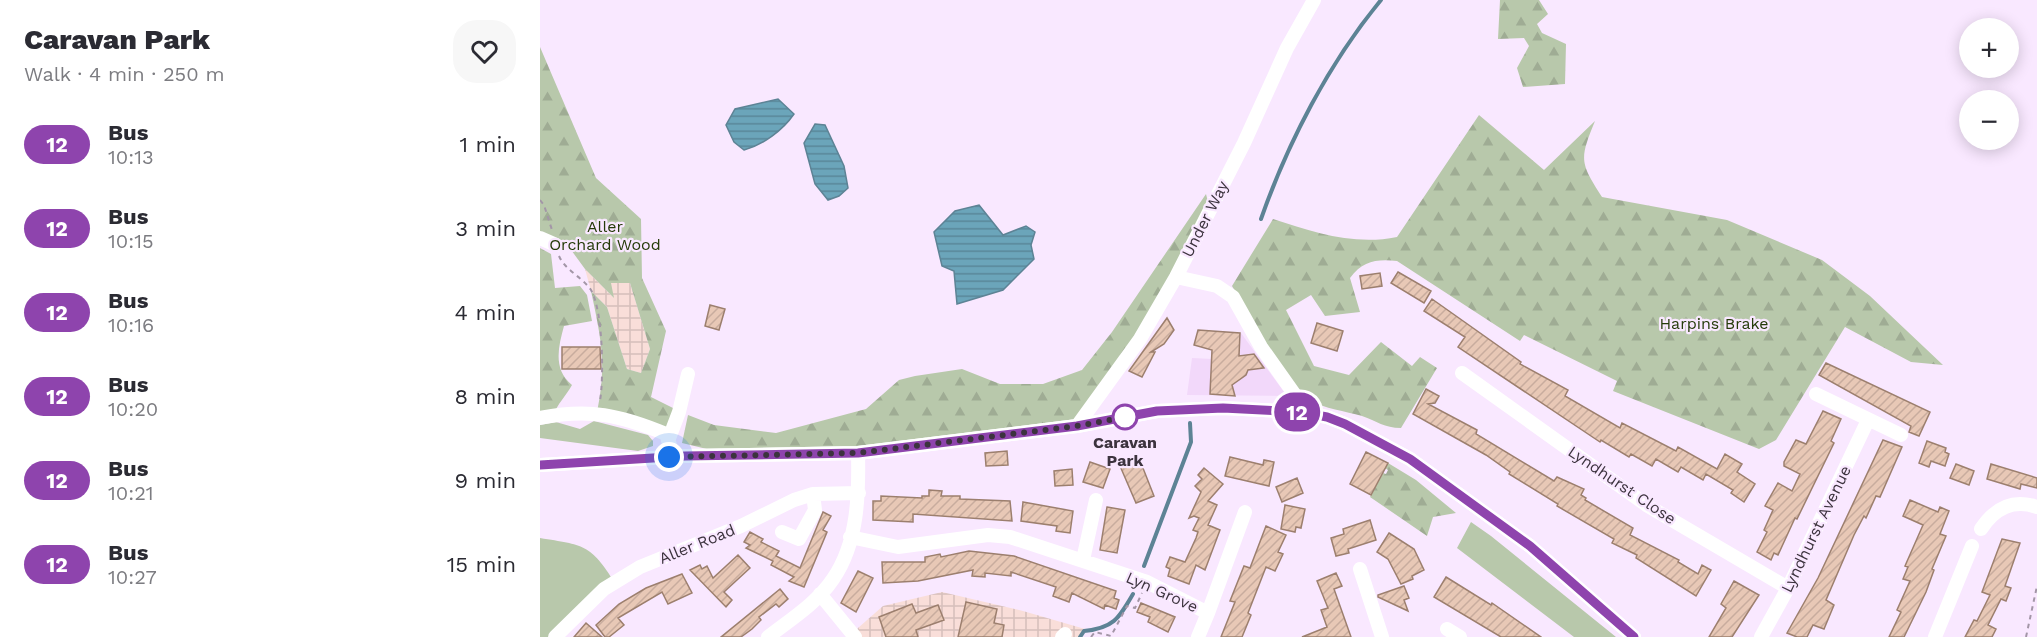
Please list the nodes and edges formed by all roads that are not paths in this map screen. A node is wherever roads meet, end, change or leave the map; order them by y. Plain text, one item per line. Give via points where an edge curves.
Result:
1 (1314, 0) edge
2 (540, 238) edge
3 (556, 245) road end
4 (1176, 277) junction
5 (1462, 373) dead end
6 (688, 374) dead end
7 (1816, 394) dead end
8 (1300, 412) junction
9 (540, 418) edge
10 (1868, 420) junction
11 (1077, 426) junction
12 (1901, 435) dead end
13 (668, 441) junction
14 (858, 453) junction
15 (669, 457) junction
16 (540, 465) edge
17 (859, 493) junction
18 (813, 494) junction
19 (1096, 500) dead end
20 (2037, 507) edge
21 (1245, 512) dead end
22 (1981, 529) dead end
23 (782, 532) dead end
24 (850, 537) junction
25 (1972, 546) dead end
26 (1083, 560) junction
27 (1360, 569) dead end
28 (1788, 588) junction
29 (820, 594) junction
30 (1208, 613) junction
31 (1446, 629) dead end
32 (555, 637) edge
33 (768, 637) edge
34 (855, 637) edge
35 (1198, 637) edge
36 (1382, 637) edge
37 (1460, 637) edge
38 (1634, 637) edge
39 (1761, 637) edge
40 (1935, 637) edge

1 - 4 street, Under Way
2 - 3 street
4 - 8 street via 1216,286 1233,297 1261,347 1300,402
4 - 11 street, Under Way via 1140,339
5 - 28 street, Lyndhurst Close via 1648,506
6 - 13 street via 680,412
7 - 10 street
8 - 11 street via 1168,410
8 - 38 street via 1345,424 1410,459 1530,546
9 - 13 street via 597,412 644,425 666,434
10 - 12 street
10 - 28 street, Lyndhurst Avenue
11 - 14 street
13 - 15 street
14 - 15 street
14 - 17 street
15 - 16 street
17 - 18 street, Aller Road
17 - 24 street
18 - 23 street via 815,510 799,539
18 - 32 street, Aller Road via 640,567 604,589
19 - 26 street
20 - 22 street via 2025,503 1998,509
21 - 30 street, Lyn Grove
24 - 26 street, Lyn Grove via 898,547 942,539 999,536
24 - 29 street via 834,578
25 - 40 street
26 - 30 street, Lyn Grove via 1147,582
27 - 36 street
28 - 39 street, Lyndhurst Avenue
29 - 33 street
29 - 34 street
30 - 35 street
31 - 37 street

